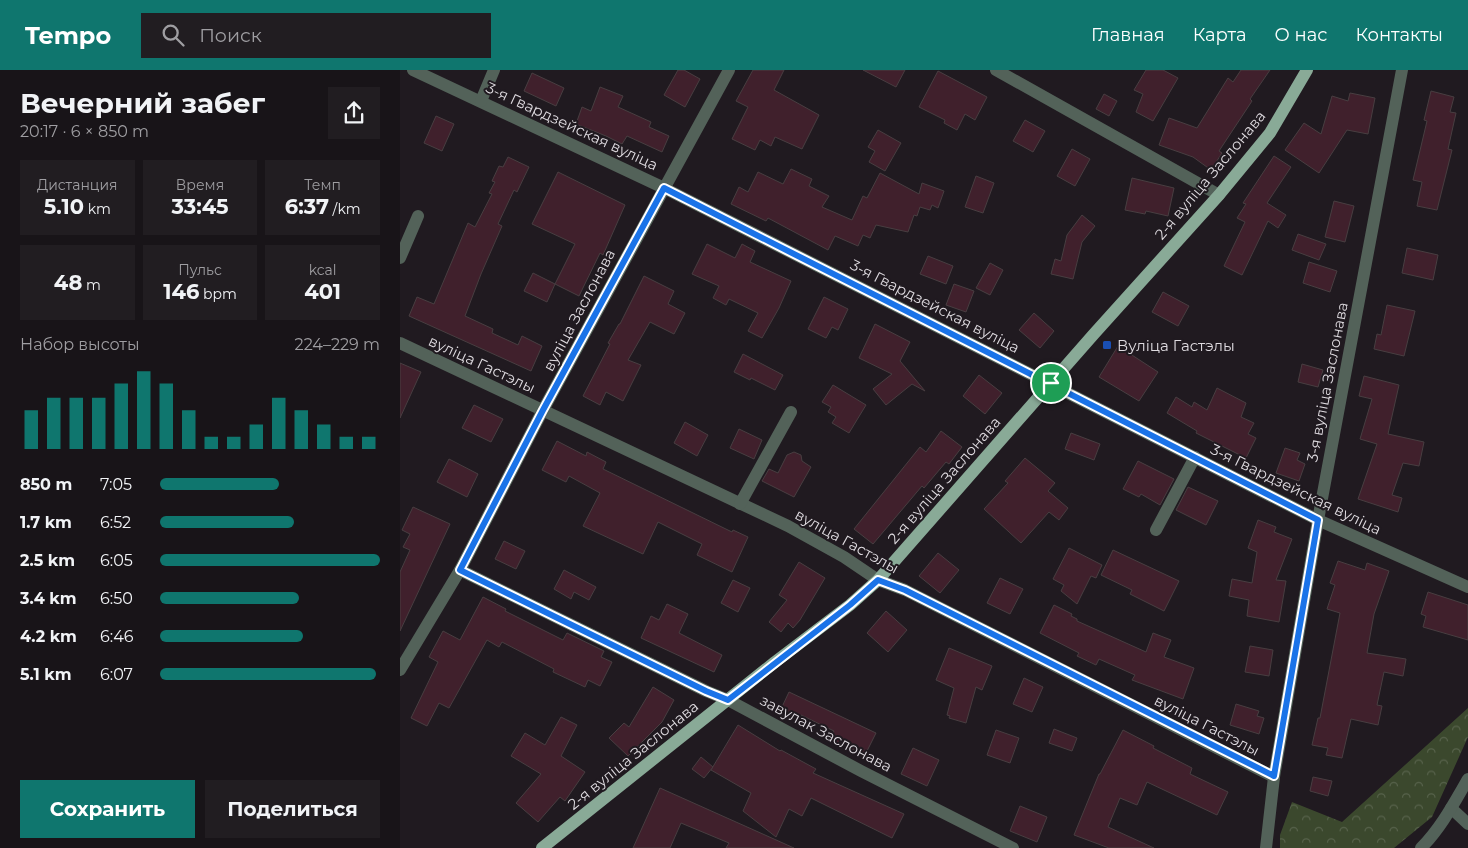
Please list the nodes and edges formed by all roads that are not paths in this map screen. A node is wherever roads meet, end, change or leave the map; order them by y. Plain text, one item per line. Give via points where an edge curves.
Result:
1 (413, 70) edge
2 (494, 70) edge
3 (729, 70) edge
4 (996, 70) edge
5 (1307, 70) edge
6 (1402, 70) edge
7 (481, 101) junction
8 (664, 188) junction
9 (1219, 195) junction
10 (418, 216) dead end
11 (400, 258) edge
12 (400, 343) edge
13 (1051, 383) junction
14 (543, 410) junction
15 (791, 412) dead end
16 (1195, 457) junction
17 (740, 504) junction
18 (1318, 520) junction
19 (1156, 530) dead end
20 (460, 570) junction
21 (878, 580) junction
22 (1468, 586) edge
23 (400, 670) edge
24 (728, 700) junction
25 (1274, 776) junction
26 (1468, 779) edge
27 (1451, 808) junction
28 (1468, 824) edge
29 (542, 848) edge
30 (1013, 848) edge
31 (1266, 848) edge
32 (1421, 848) edge

1 - 7 street, 3-я Гвардзейская вуліца
2 - 7 street
3 - 8 street, вуліца Заслонава
4 - 9 street
5 - 9 main road, 2-я вуліца Заслонава via 1270,133
6 - 18 street, 3-я вуліца Заслонава
7 - 8 street, 3-я Гвардзейская вуліца
8 - 13 street, 3-я Гвардзейская вуліца
8 - 14 street, вуліца Заслонава
9 - 13 main road, 2-я вуліца Заслонава
10 - 11 street
12 - 14 street, вуліца Гастэлы
13 - 16 street, 3-я Гвардзейская вуліца
13 - 21 main road, 2-я вуліца Заслонава
14 - 17 street, вуліца Гастэлы
14 - 20 street, вуліца Заслонава
15 - 17 street
16 - 18 street, 3-я Гвардзейская вуліца
16 - 19 street
17 - 21 street, вуліца Гастэлы via 828,548
18 - 22 street, 3-я Гвардзейская вуліца
18 - 25 street, 3-я вуліца Заслонава
20 - 23 street, вуліца Заслонава
20 - 24 street, завулак Заслонава
21 - 24 main road, 2-я вуліца Заслонава
21 - 25 street, вуліца Гастэлы via 905,590
24 - 29 main road, 2-я вуліца Заслонава
24 - 30 street, завулак Заслонава
25 - 31 street, 3-я вуліца Заслонава
26 - 27 street
27 - 28 street
27 - 32 street

